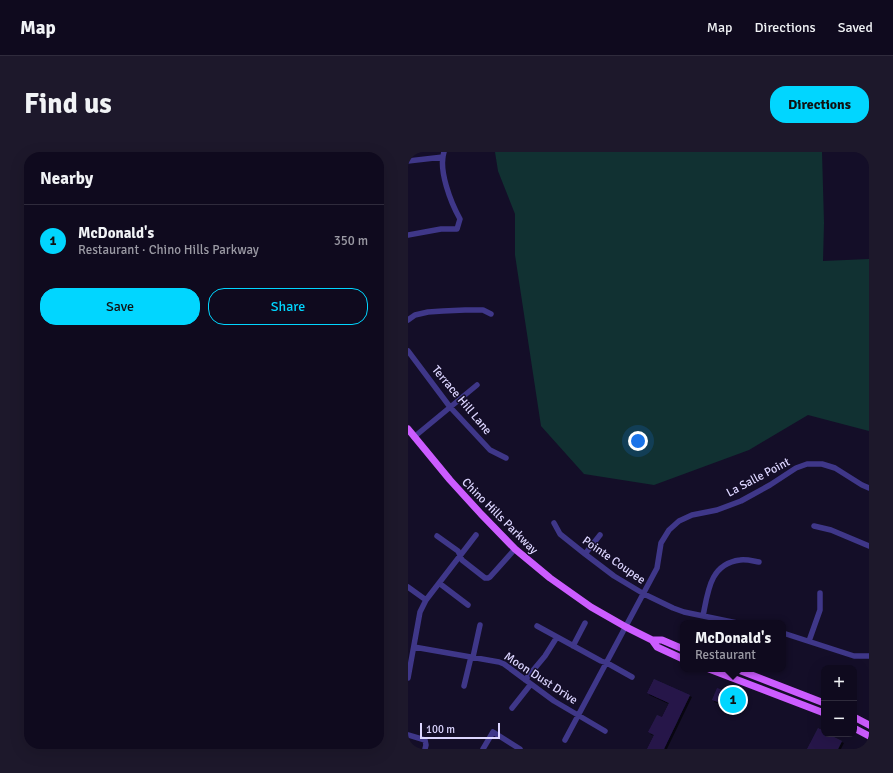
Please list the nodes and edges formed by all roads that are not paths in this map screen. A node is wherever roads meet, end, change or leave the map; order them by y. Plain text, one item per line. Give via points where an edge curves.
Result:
1 (444, 154) edge
2 (408, 162) edge
3 (408, 235) edge
4 (491, 314) dead end
5 (408, 320) edge
6 (408, 351) edge
7 (477, 385) dead end
8 (450, 407) junction
9 (408, 429) edge
10 (414, 437) junction
11 (506, 458) dead end
12 (869, 488) edge
13 (554, 524) dead end
14 (814, 526) dead end
15 (476, 535) dead end
16 (437, 536) dead end
17 (600, 536) dead end
18 (869, 546) edge
19 (515, 549) junction
20 (585, 554) junction
21 (460, 556) junction
22 (759, 562) dead end
23 (439, 583) junction
24 (408, 587) edge
25 (820, 593) dead end
26 (644, 594) junction
27 (426, 600) junction
28 (468, 605) dead end
29 (703, 616) junction
30 (722, 620) edge
31 (585, 623) dead end
32 (480, 625) dead end
33 (537, 626) dead end
34 (626, 627) junction
35 (786, 634) edge
36 (557, 637) junction
37 (408, 640) edge
38 (652, 640) junction
39 (809, 641) junction
40 (414, 644) junction
41 (573, 646) junction
42 (680, 648) edge
43 (869, 656) edge
44 (472, 657) junction
45 (680, 658) edge
46 (607, 663) junction
47 (717, 672) edge
48 (744, 672) edge
49 (632, 677) dead end
50 (408, 678) edge
51 (526, 680) junction
52 (531, 684) junction
53 (464, 686) dead end
54 (821, 702) edge
55 (512, 708) dead end
56 (821, 712) edge
57 (579, 715) junction
58 (857, 719) edge
59 (869, 725) edge
60 (857, 730) edge
61 (605, 731) dead end
62 (408, 735) edge
63 (869, 736) edge
64 (565, 740) dead end
65 (425, 749) edge
66 (483, 749) edge
67 (520, 749) edge

1 - 2 street
1 - 3 street via 443,170 449,194 460,219 457,229
4 - 5 street via 483,310 428,312 415,315
6 - 8 street, Terrace Hill Lane
7 - 8 street
8 - 10 street
8 - 11 street, Terrace Hill Lane via 490,450
9 - 10 main road, Chino Hills Parkway
10 - 19 main road, Chino Hills Parkway via 465,498
12 - 26 street, La Salle Point via 834,468 822,464 807,464 740,501 679,520 661,543 657,568
13 - 20 street, Pointe Coupee via 560,534
14 - 18 street via 831,530
15 - 21 street
16 - 21 street via 458,551
17 - 20 street
19 - 21 street via 488,578
19 - 34 main road, Chino Hills Parkway via 581,600
20 - 26 street, Pointe Coupee
21 - 23 street
22 - 29 street via 741,560 726,564 715,573
23 - 27 street
23 - 28 street
24 - 27 street
25 - 39 street via 820,610
26 - 29 street, Pointe Coupee via 673,608
26 - 34 street, La Salle Point
27 - 40 street via 421,607
29 - 30 street, Pointe Coupee
31 - 41 street
32 - 44 street
33 - 36 street
34 - 38 main road, Chino Hills Parkway
34 - 46 street, La Salle Point
35 - 39 street
36 - 41 street
36 - 51 street
37 - 40 street, Moon Dust Drive
38 - 42 main road, Chino Hills Parkway via 662,640
38 - 45 main road, Chino Hills Parkway via 657,648
39 - 43 street via 854,656
40 - 44 street, Moon Dust Drive
40 - 50 street
41 - 46 street
44 - 51 street, Moon Dust Drive via 504,664
44 - 53 street
46 - 49 street
46 - 57 street, La Salle Point
47 - 56 main road
48 - 54 main road
51 - 52 street, Moon Dust Drive
52 - 55 street
52 - 57 street, Moon Dust Drive
57 - 61 street, Moon Dust Drive
57 - 64 street, La Salle Point
58 - 59 main road
60 - 63 main road
62 - 65 street via 425,740
66 - 67 street via 493,732

